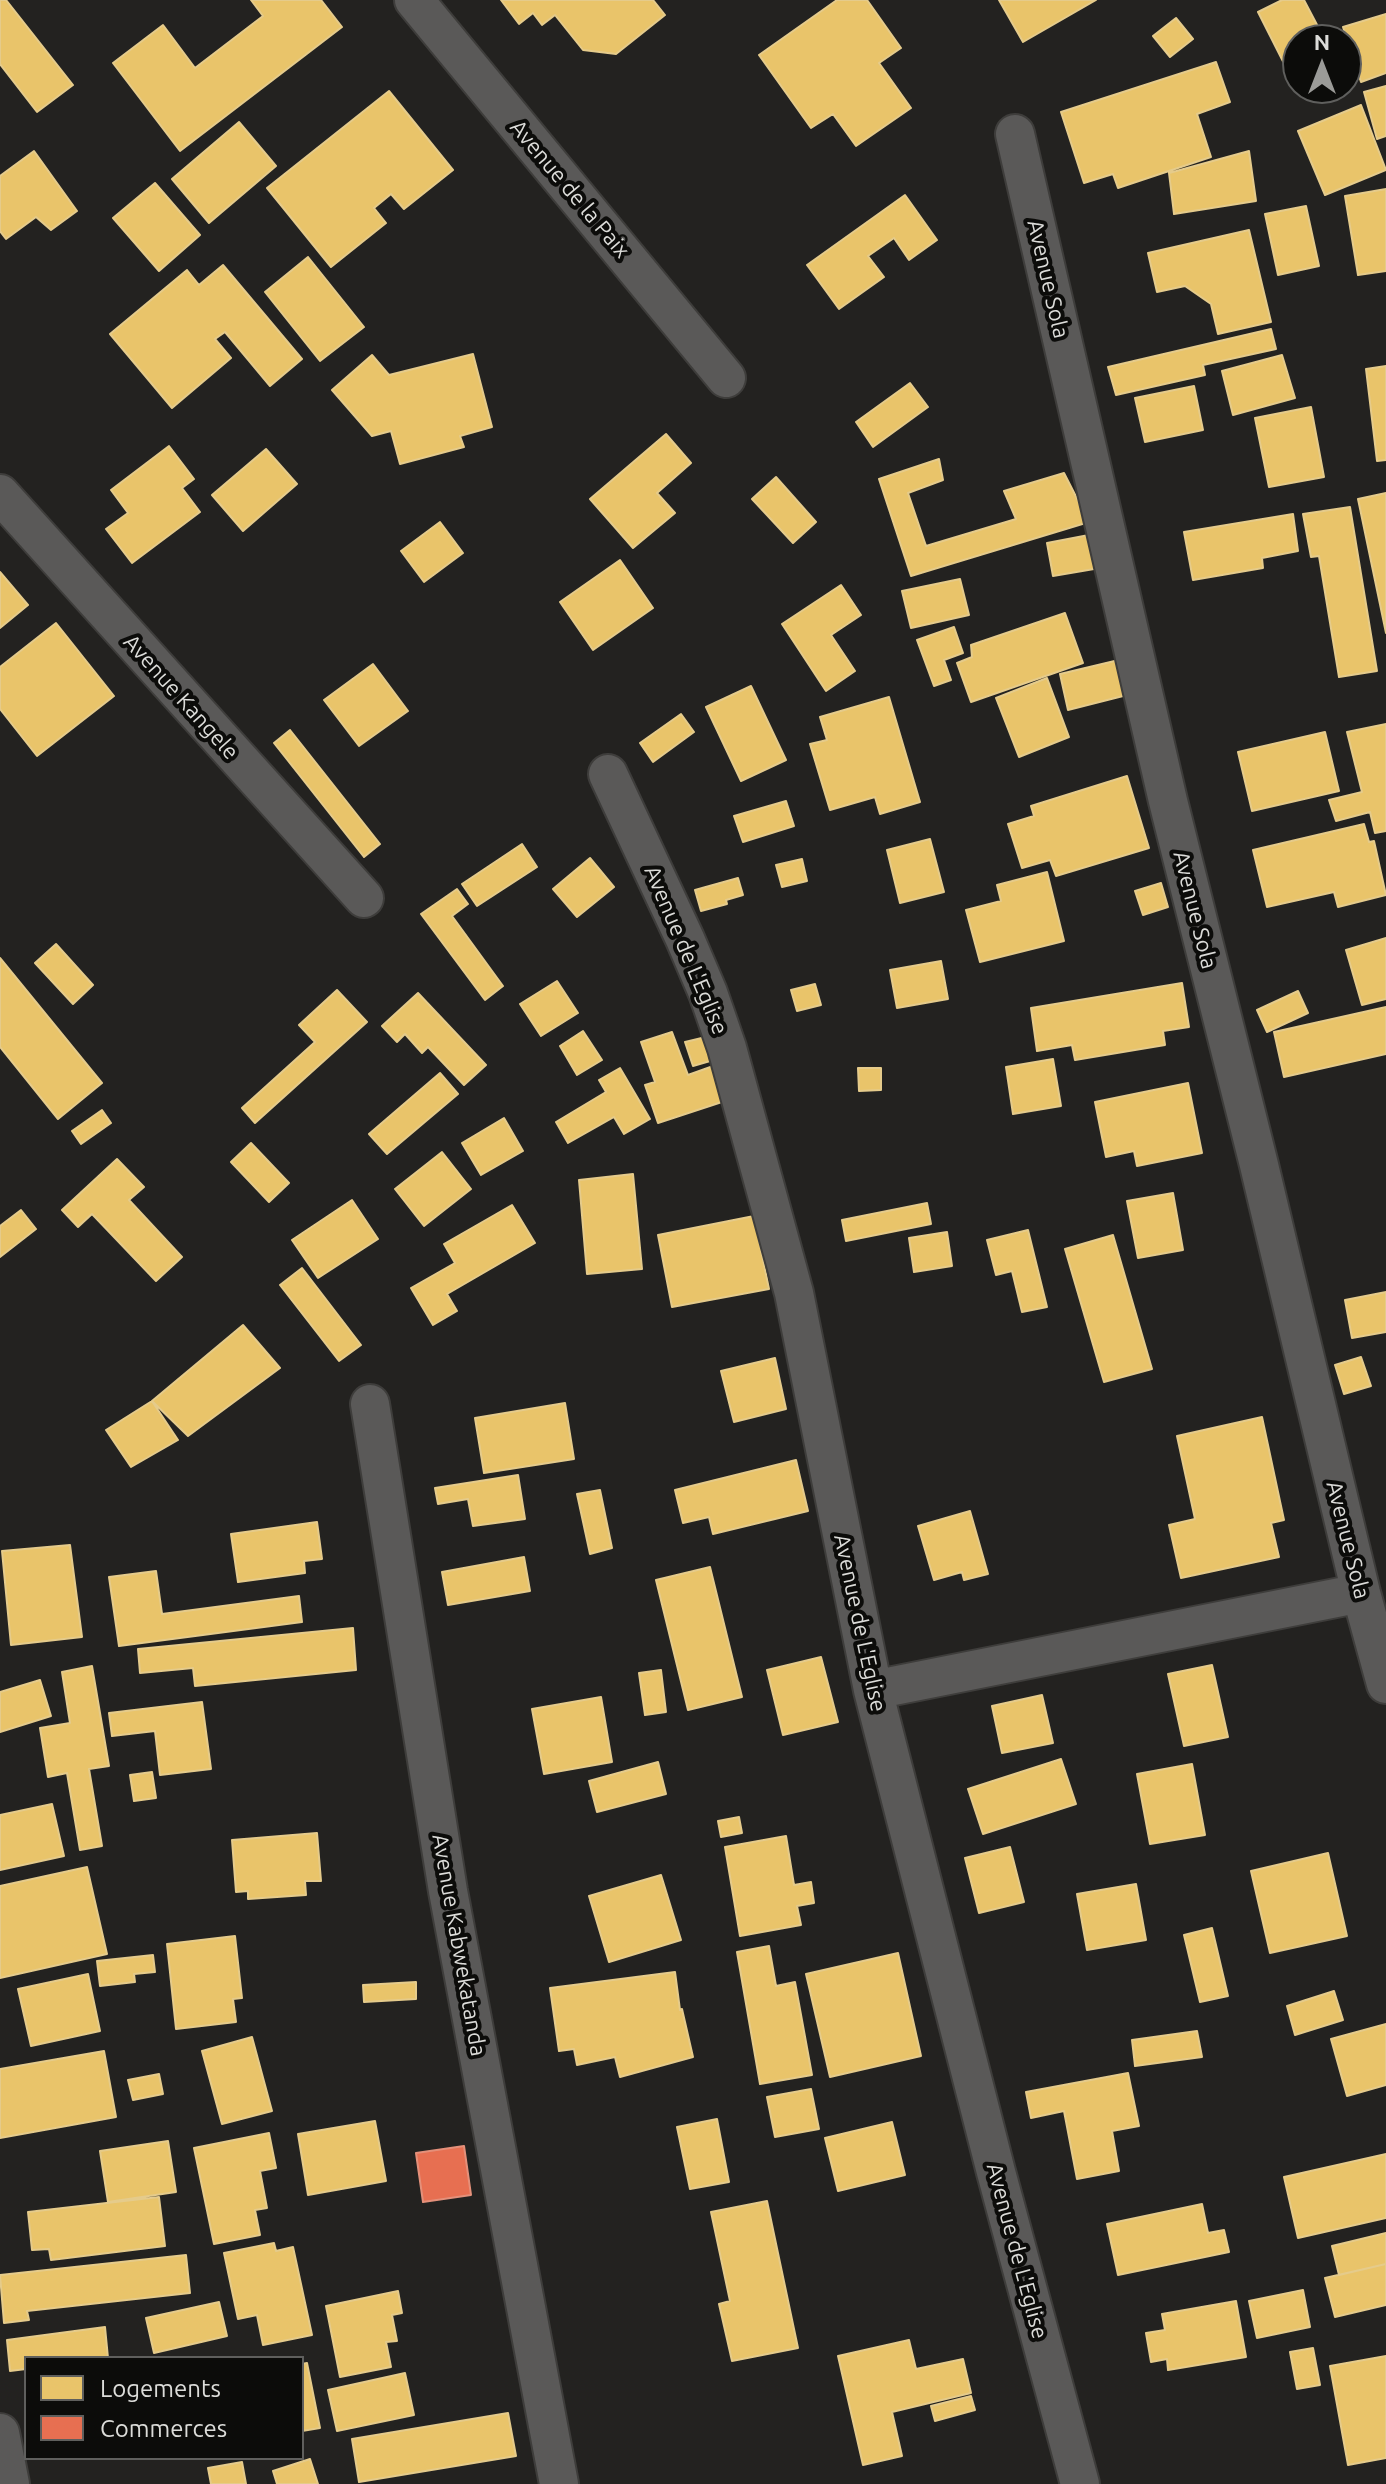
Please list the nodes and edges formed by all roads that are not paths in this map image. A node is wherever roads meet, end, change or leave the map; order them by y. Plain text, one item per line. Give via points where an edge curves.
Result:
1 (414, 0) edge
2 (1015, 134) dead end
3 (726, 378) dead end
4 (0, 494) edge
5 (608, 774) dead end
6 (364, 898) dead end
7 (370, 1404) dead end
8 (1361, 1593) junction
9 (1386, 1684) edge
10 (873, 1690) junction
11 (0, 2433) edge
12 (10, 2484) edge
13 (559, 2484) edge
14 (1080, 2484) edge

1 - 3 street, Avenue de la Paix
2 - 8 street, Avenue Sola via 1168,801
4 - 6 street, Avenue Kangele
5 - 10 street, Avenue de L'Eglise via 685,939 727,1048 794,1293
7 - 13 street, Avenue Kabwekatanda via 448,1891
8 - 9 street, Avenue Sola
8 - 10 street
10 - 14 street, Avenue de L'Eglise
11 - 12 street

